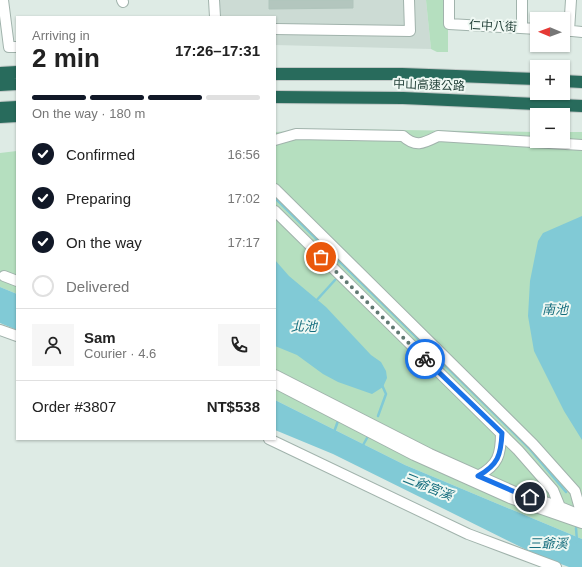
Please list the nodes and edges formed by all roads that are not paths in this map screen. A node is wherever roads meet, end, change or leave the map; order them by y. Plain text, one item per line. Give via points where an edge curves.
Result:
1 (214, 0) edge
2 (409, 0) edge
3 (449, 0) edge
4 (522, 0) edge
5 (571, 0) edge
6 (2, 4) edge
7 (569, 12) edge
8 (215, 16) edge
9 (522, 28) junction
10 (276, 29) edge
11 (530, 29) edge
12 (570, 31) edge
13 (582, 32) edge
14 (13, 47) edge
15 (276, 70) edge
16 (16, 72) edge
17 (0, 73) edge
18 (322, 73) junction
19 (276, 74) edge
20 (530, 79) edge
21 (570, 81) edge
22 (582, 82) edge
23 (16, 84) edge
24 (0, 85) edge
25 (276, 97) edge
26 (582, 106) edge
27 (16, 107) edge
28 (0, 108) edge
29 (16, 116) edge
30 (0, 117) edge
31 (276, 140) edge
32 (582, 145) edge
33 (276, 190) edge
34 (276, 212) edge
35 (4, 276) dead end
36 (16, 281) edge
37 (0, 330) edge
38 (16, 336) edge
39 (276, 376) edge
40 (276, 384) edge
41 (502, 433) junction
42 (271, 440) edge
43 (478, 476) junction
44 (560, 507) junction
45 (582, 516) edge
46 (582, 523) edge
47 (556, 567) edge

1 - 8 street
2 - 10 street via 410,31
3 - 9 street, 仁中八街 via 449,24
4 - 9 street
5 - 7 street
6 - 14 street
9 - 11 street, 仁中八街
12 - 13 street
15 - 18 highway
16 - 17 highway
18 - 19 highway, 中山高速公路
18 - 20 highway, 中山高速公路
21 - 22 highway
23 - 24 highway
25 - 26 highway, 中山高速公路 via 403,98
27 - 28 highway
29 - 30 highway
31 - 32 street via 296,134 403,136 410,143 422,144 438,136
33 - 45 street via 533,444 575,491
34 - 41 street
35 - 36 street
37 - 38 street
39 - 43 street
40 - 46 street via 414,455 510,498
41 - 43 street via 501,451 491,469
41 - 44 street via 554,490
42 - 47 street via 468,534
43 - 44 street
44 - 45 street

